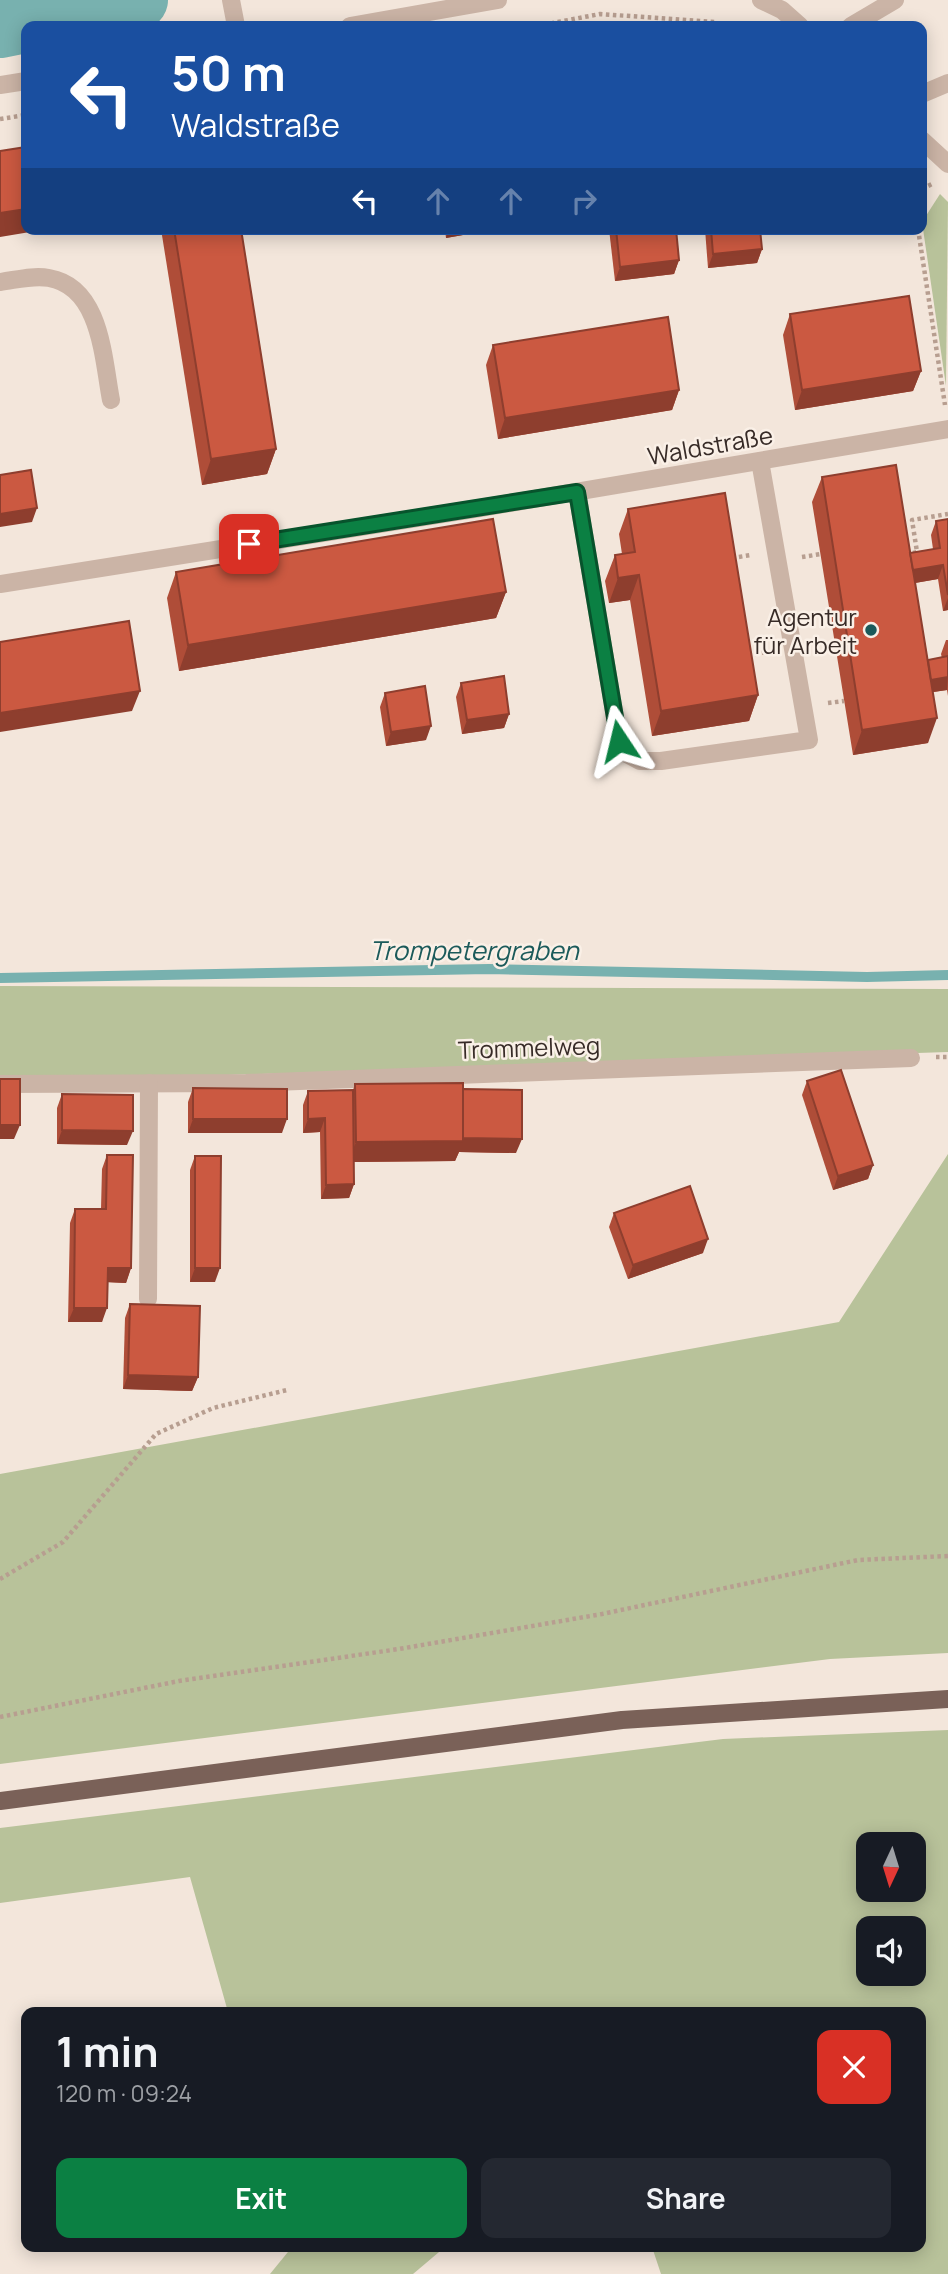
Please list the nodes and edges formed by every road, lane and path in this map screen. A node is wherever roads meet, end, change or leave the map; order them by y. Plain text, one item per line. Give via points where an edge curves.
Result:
1 (231, 0) edge
2 (498, 0) edge
3 (761, 0) edge
4 (895, 0) edge
5 (235, 21) edge
6 (378, 21) edge
7 (563, 21) edge
8 (701, 21) edge
9 (794, 21) edge
10 (859, 21) edge
11 (21, 82) edge
12 (948, 83) edge
13 (0, 85) edge
14 (927, 92) edge
15 (21, 117) edge
16 (0, 120) edge
17 (927, 145) edge
18 (948, 164) edge
19 (919, 235) edge
20 (0, 282) edge
21 (111, 400) dead end
22 (947, 421) edge
23 (760, 461) junction
24 (577, 492) junction
25 (948, 514) edge
26 (907, 554) edge
27 (0, 584) edge
28 (911, 1058) dead end
29 (149, 1083) junction
30 (0, 1084) edge
31 (148, 1299) dead end
32 (287, 1390) dead end
33 (948, 1556) edge
34 (0, 1579) edge
35 (948, 1699) edge
36 (0, 1717) edge
37 (0, 1801) edge

1 - 5 street
2 - 6 street
3 - 9 street
4 - 10 street
7 - 8 path via 600,14
11 - 13 street
12 - 14 street
15 - 16 path
17 - 18 street
19 - 22 path
20 - 21 street via 50,278 81,297 95,322
22 - 23 street, Waldstraße
23 - 24 street, Waldstraße
23 - 24 street via 809,740 661,761 640,761 624,752
24 - 27 street, Waldstraße
25 - 26 path via 912,520 917,552
28 - 29 street, Trommelweg
29 - 30 street, Trommelweg
29 - 31 street
32 - 34 path via 213,1408 156,1434 63,1542
33 - 36 path via 858,1560 603,1614 179,1681
35 - 37 main road via 622,1720

